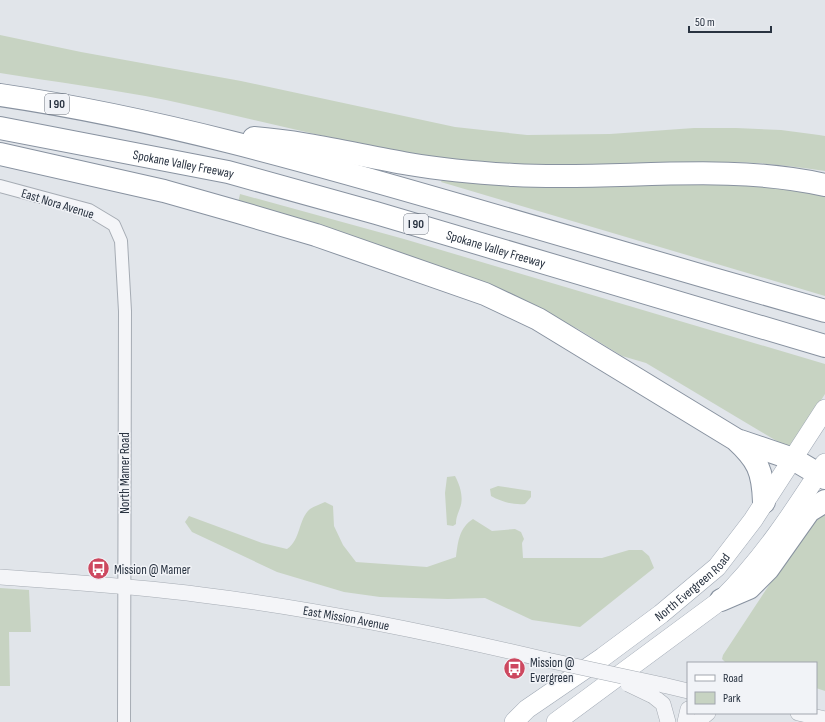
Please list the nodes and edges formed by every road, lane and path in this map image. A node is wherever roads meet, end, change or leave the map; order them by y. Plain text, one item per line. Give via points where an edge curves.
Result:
1 (0, 95) edge
2 (0, 128) edge
3 (194, 133) junction
4 (0, 154) edge
5 (825, 185) edge
6 (0, 186) edge
7 (114, 225) joint
8 (825, 311) edge
9 (825, 346) edge
10 (825, 409) edge
11 (735, 439) junction
12 (793, 459) junction
13 (823, 472) edge
14 (825, 501) edge
15 (764, 502) junction
16 (0, 577) edge
17 (124, 586) junction
18 (721, 600) junction
19 (658, 690) junction
20 (687, 691) edge
21 (707, 714) edge
22 (802, 716) edge
23 (825, 719) edge
24 (124, 722) edge
25 (514, 722) edge
26 (556, 722) edge
27 (668, 722) edge
28 (697, 722) edge

1 - 3 highway, I 90 via 114,115
2 - 9 highway, Spokane Valley Freeway / I 90 via 228,172 383,215
3 - 5 highway via 283,140 461,171 543,176 736,173
3 - 8 highway, I 90 via 350,174
4 - 11 highway via 164,191 238,212 389,260 485,294 538,319
6 - 7 street, East Nora Avenue via 89,210
7 - 17 street, North Mamer Road via 122,241 125,311
10 - 12 main road, North Evergreen Road
11 - 12 highway
11 - 15 highway via 759,466
12 - 13 highway
12 - 15 main road, North Evergreen Road
13 - 18 main road, North Evergreen Road via 789,520 734,588
14 - 18 highway via 809,511 768,569 749,588
15 - 25 main road, North Evergreen Road via 717,567 690,592 603,657 527,709
16 - 17 street, East Mission Avenue
17 - 19 street, East Mission Avenue, bridge via 225,598 378,623 602,672
17 - 24 street, North Mamer Road
18 - 26 main road, North Evergreen Road
19 - 20 street
19 - 27 street
21 - 28 street
22 - 23 street

